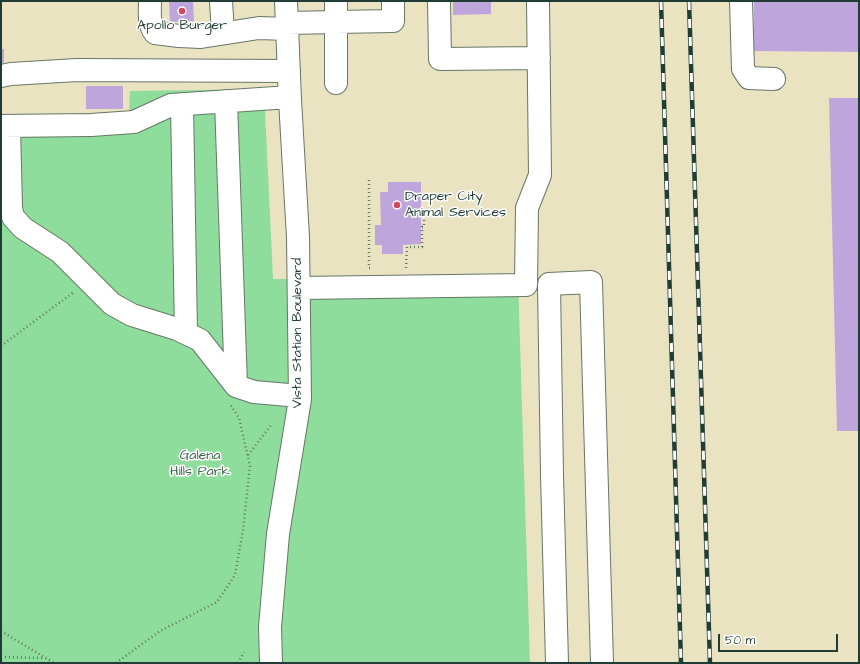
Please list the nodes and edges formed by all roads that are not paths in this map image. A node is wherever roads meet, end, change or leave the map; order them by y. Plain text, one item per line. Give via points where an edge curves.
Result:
1 (150, 1) edge
2 (222, 1) edge
3 (286, 1) edge
4 (393, 1) edge
5 (439, 1) edge
6 (538, 1) edge
7 (741, 1) edge
8 (336, 11) edge
9 (287, 26) junction
10 (223, 33) junction
11 (539, 58) junction
12 (289, 72) junction
13 (1, 76) edge
14 (774, 79) dead end
15 (336, 84) dead end
16 (290, 97) junction
17 (226, 101) junction
18 (182, 105) junction
19 (5, 126) edge
20 (549, 284) junction
21 (526, 285) junction
22 (299, 288) junction
23 (186, 333) junction
24 (231, 392) junction
25 (300, 396) junction
26 (271, 663) edge
27 (557, 663) edge
28 (602, 663) edge

1 - 10 street via 150,21 155,33 179,36
2 - 10 street
3 - 9 street, Vista Station Boulevard
4 - 8 street via 394,21
5 - 11 street via 440,59
6 - 11 street
7 - 14 street via 743,69 748,78
8 - 9 street
8 - 15 street
9 - 10 street
9 - 12 street, Vista Station Boulevard
11 - 21 street via 540,175 527,208
12 - 13 street via 77,70
12 - 16 street, Vista Station Boulevard
16 - 17 street
16 - 22 street, Vista Station Boulevard
17 - 18 street
17 - 24 street
18 - 19 street via 171,105 134,122
18 - 23 street
19 - 23 street via 13,217 23,228 60,252 112,304 132,314
20 - 21 street
20 - 27 street
20 - 28 street via 591,282
21 - 22 street
22 - 25 street, Vista Station Boulevard
23 - 24 street via 200,340
24 - 25 street
25 - 26 street, Vista Station Boulevard via 278,534 270,627

